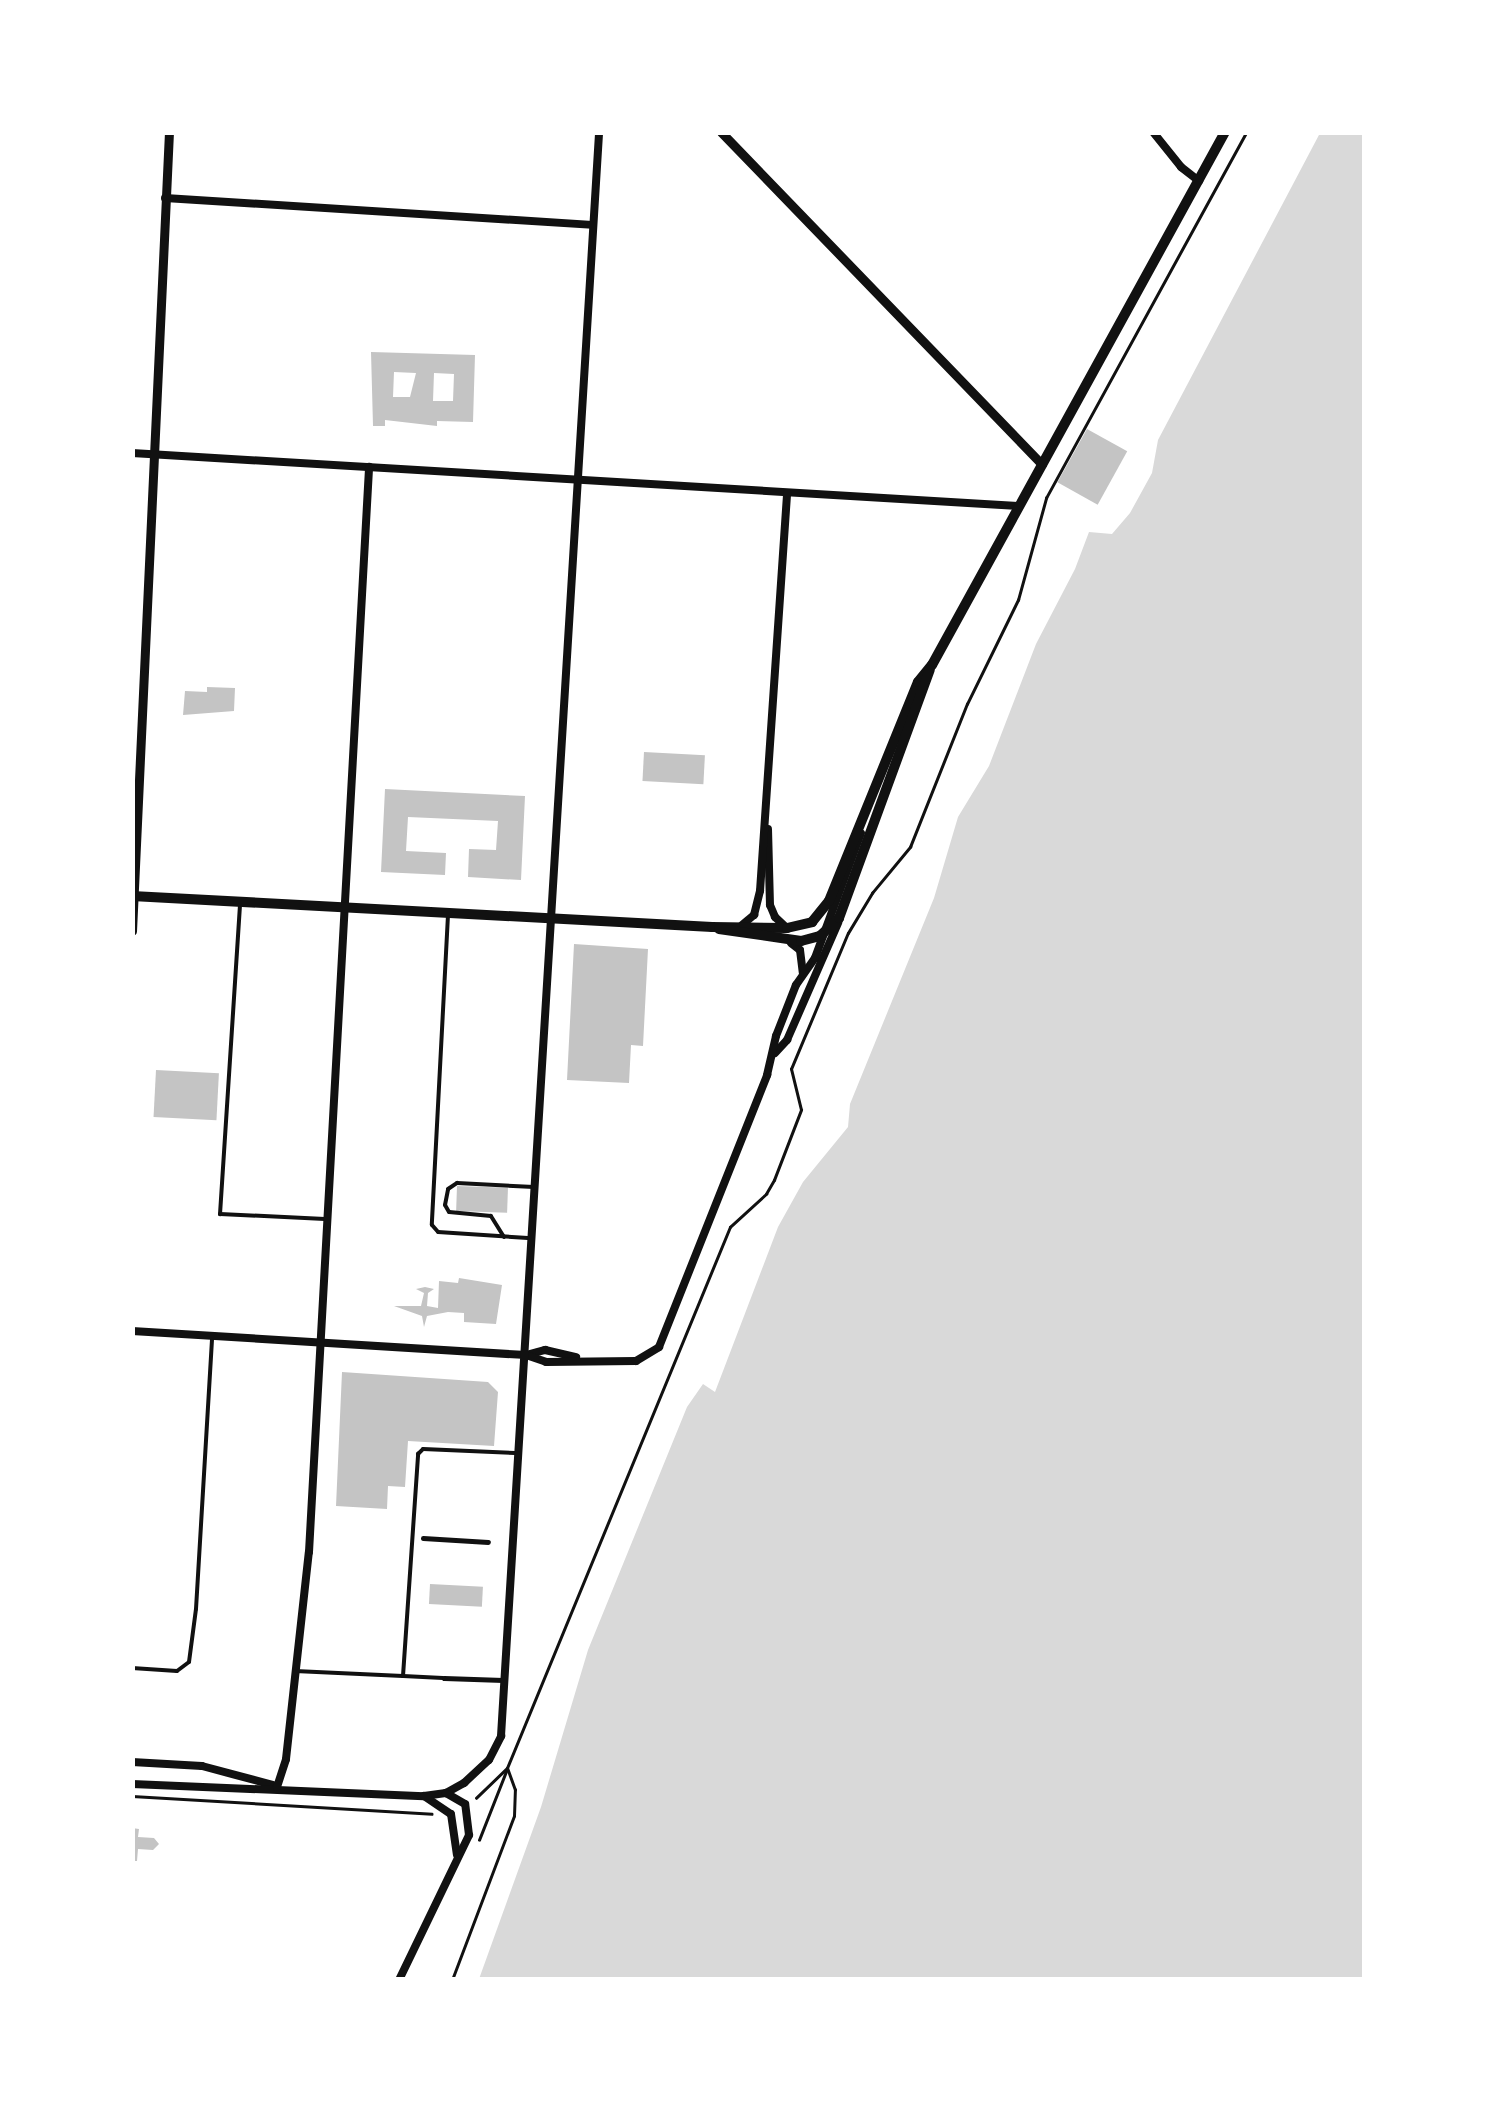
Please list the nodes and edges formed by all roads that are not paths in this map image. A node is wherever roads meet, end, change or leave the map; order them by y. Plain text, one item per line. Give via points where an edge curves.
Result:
1 (169, 132) edge
2 (599, 132) edge
3 (721, 132) edge
4 (1152, 132) edge
5 (1225, 132) edge
6 (1198, 181) junction
7 (165, 198) junction
8 (592, 225) junction
9 (132, 454) edge
10 (154, 454) junction
11 (1042, 464) junction
12 (370, 468) junction
13 (578, 480) junction
14 (787, 493) junction
15 (1018, 506) junction
16 (932, 664) junction
17 (864, 812) junction
18 (767, 824) junction
19 (134, 896) edge
20 (240, 902) junction
21 (343, 908) junction
22 (448, 914) junction
23 (839, 918) junction
24 (552, 920) junction
25 (742, 925) junction
26 (712, 927) junction
27 (132, 931) edge
28 (785, 934) junction
29 (820, 936) junction
30 (803, 973) junction
31 (775, 1053) junction
32 (536, 1187) junction
33 (326, 1219) junction
34 (494, 1221) junction
35 (484, 1235) junction
36 (504, 1237) junction
37 (533, 1238) junction
38 (132, 1331) edge
39 (212, 1336) junction
40 (320, 1343) junction
41 (526, 1355) junction
42 (520, 1453) junction
43 (424, 1538) dead end
44 (488, 1542) dead end
45 (132, 1668) edge
46 (295, 1672) junction
47 (403, 1676) junction
48 (444, 1678) joint
49 (503, 1680) dead end
50 (132, 1762) edge
51 (132, 1784) edge
52 (277, 1787) junction
53 (446, 1793) junction
54 (424, 1796) junction
55 (456, 1855) junction
56 (400, 1980) edge

1 - 7 street
2 - 8 street
3 - 11 street
4 - 6 street
5 - 6 main road
6 - 11 main road
7 - 8 street
7 - 10 street
8 - 13 street
9 - 10 street
10 - 12 street
10 - 19 street
11 - 15 main road
12 - 13 street
12 - 21 street
13 - 14 street
13 - 24 street
14 - 15 street
14 - 18 street
15 - 16 main road
16 - 17 main road via 918,682
16 - 23 main road
17 - 28 main road via 820,916
17 - 29 street via 853,860
18 - 25 street via 758,906
18 - 28 street via 770,905
19 - 20 main road
19 - 27 street
20 - 21 main road
20 - 33 lane via 220,1214
21 - 22 main road
21 - 33 street
22 - 24 main road
22 - 35 lane via 432,1224 438,1232
23 - 29 main road
23 - 31 street via 788,1040
24 - 26 main road
24 - 32 street
25 - 26 main road
25 - 28 main road
26 - 28 main road
28 - 29 main road
28 - 30 street via 800,950
29 - 30 street
30 - 31 street
31 - 41 street via 659,1347 643,1360 579,1359 545,1350
32 - 34 lane via 450,1186 450,1212
32 - 37 street
33 - 40 street
34 - 35 lane
34 - 36 lane
35 - 36 lane
36 - 37 lane
37 - 41 street
38 - 39 street
39 - 40 street
39 - 45 lane via 188,1662 177,1671
40 - 41 street
40 - 46 street via 304,1626
41 - 42 street
42 - 47 lane via 424,1449 416,1457
42 - 53 street via 501,1736 480,1771
43 - 44 street
46 - 47 lane
46 - 52 street via 286,1763
47 - 48 lane
48 - 49 street
50 - 52 street via 202,1766
51 - 52 street
52 - 54 street
53 - 54 street
53 - 55 street via 463,1801 470,1817
54 - 55 street via 451,1814
55 - 56 street

